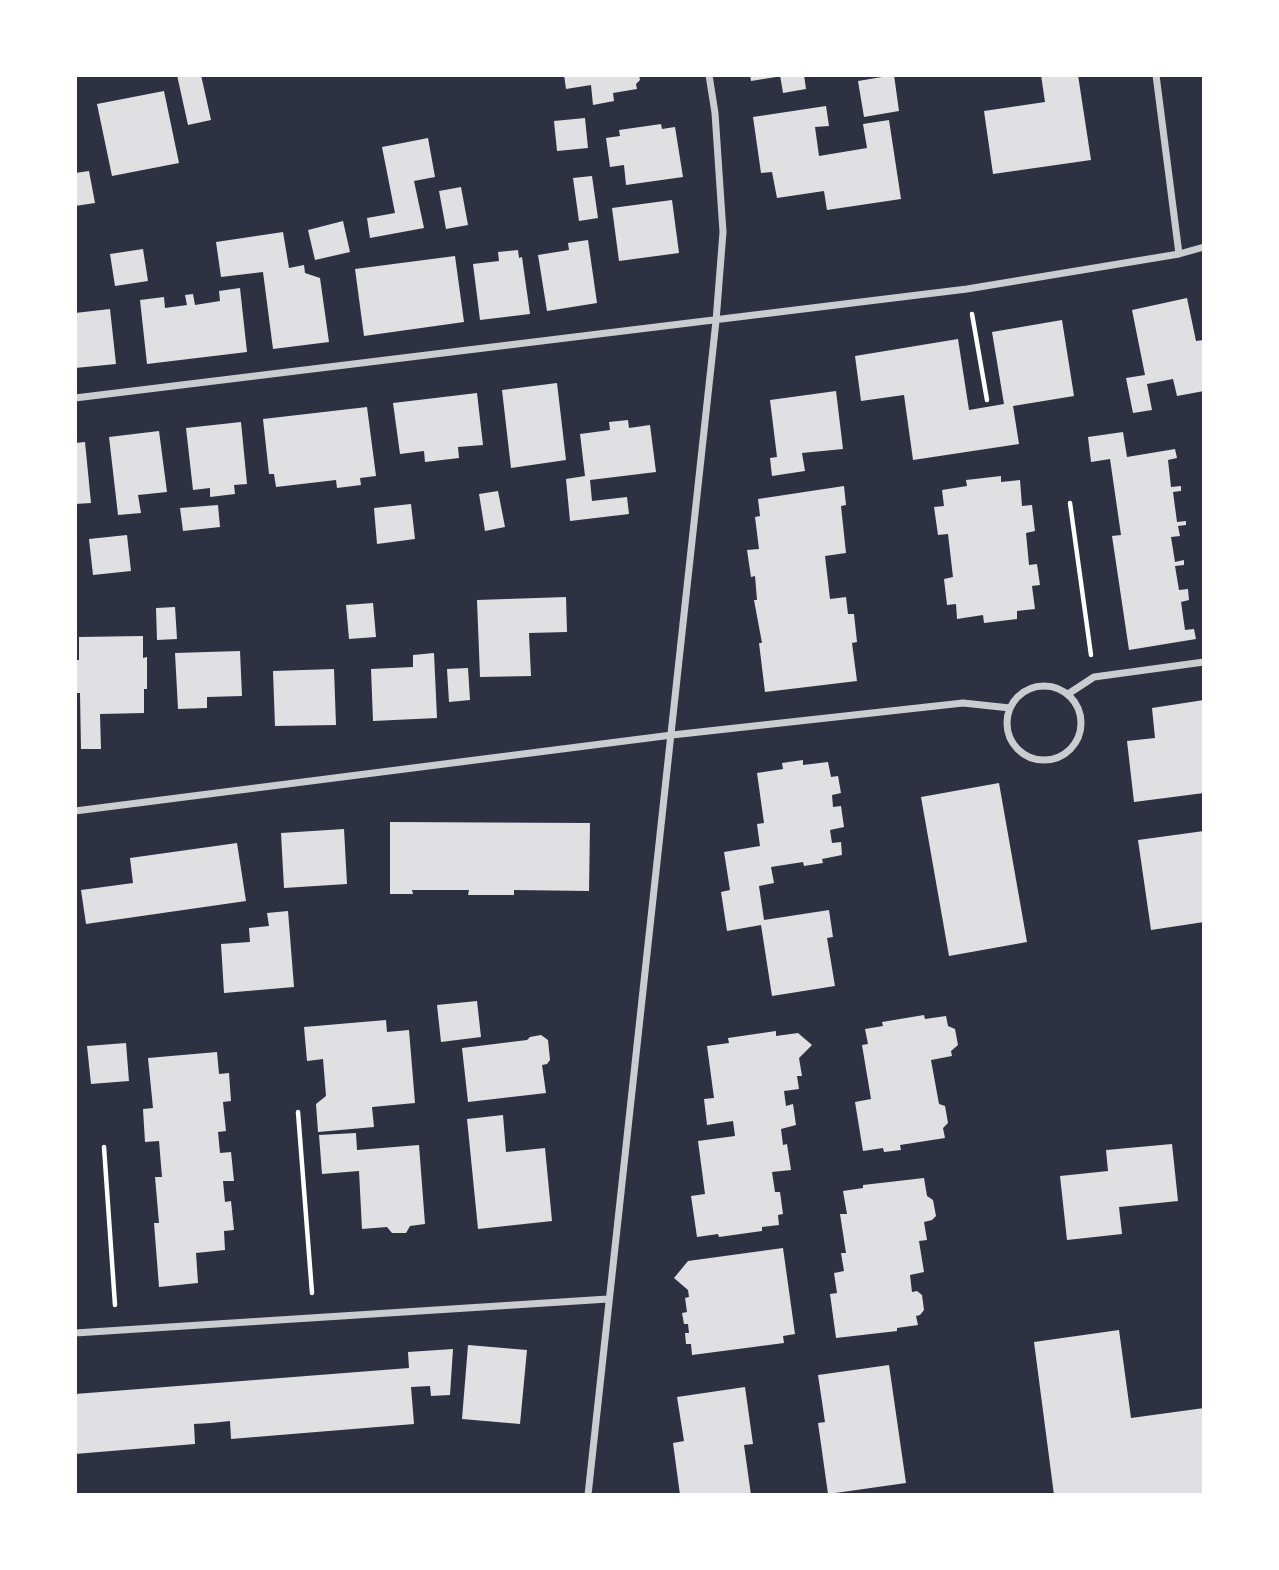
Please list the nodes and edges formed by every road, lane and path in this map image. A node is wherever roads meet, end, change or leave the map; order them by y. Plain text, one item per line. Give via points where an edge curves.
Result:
1 (709, 75) edge
2 (1156, 75) edge
3 (1204, 247) edge
4 (1179, 254) junction
5 (967, 289) junction
6 (716, 321) junction
7 (75, 398) edge
8 (986, 400) dead end
9 (1070, 503) dead end
10 (1204, 662) edge
11 (1094, 677) junction
12 (1068, 694) junction
13 (1010, 708) junction
14 (672, 735) junction
15 (75, 811) edge
16 (298, 1112) dead end
17 (104, 1147) dead end
18 (608, 1299) junction
19 (314, 1318) junction
20 (116, 1331) junction
21 (75, 1333) edge
22 (588, 1495) edge

1 - 6 street via 723,232
2 - 4 street
3 - 4 street
4 - 5 street
5 - 6 street
5 - 8 path
6 - 7 street
6 - 14 street
9 - 11 path
10 - 11 street
11 - 12 street
12 - 13 street via 1040,686 1017,697
12 - 13 street via 1081,720 1079,735 1059,758 1043,761 1015,747 1008,733
13 - 14 street via 962,704
14 - 15 street
14 - 18 street
16 - 19 path
17 - 20 path
18 - 19 street
18 - 22 street
19 - 20 street
20 - 21 street

